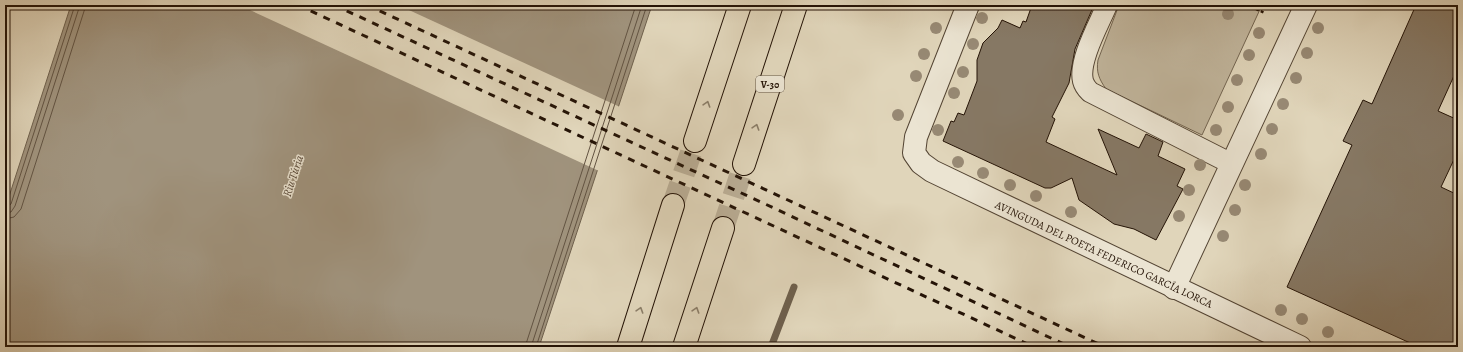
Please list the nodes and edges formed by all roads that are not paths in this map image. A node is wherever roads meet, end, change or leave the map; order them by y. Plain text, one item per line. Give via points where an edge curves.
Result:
1 (740, 5) edge
2 (796, 5) edge
3 (968, 5) edge
4 (1107, 5) edge
5 (1306, 5) edge
6 (695, 141) tunnel mouth
7 (744, 164) tunnel mouth
8 (1232, 164) junction
9 (673, 205) tunnel mouth
10 (723, 228) tunnel mouth
11 (1174, 288) junction
12 (628, 347) edge
13 (684, 347) edge
14 (1300, 347) edge

6 -> 1 highway
7 -> 2 highway, V-30
3 - 11 street, AVINGUDA DEL POETA FEDERICO GARCÍA LORCA via 916,137 914,153 921,163 932,171
4 - 8 street via 1083,69 1083,82 1090,92
5 - 8 street
8 - 11 street
12 -> 9 highway
13 -> 10 highway
11 - 14 street, AVINGUDA DEL POETA FEDERICO GARCÍA LORCA

